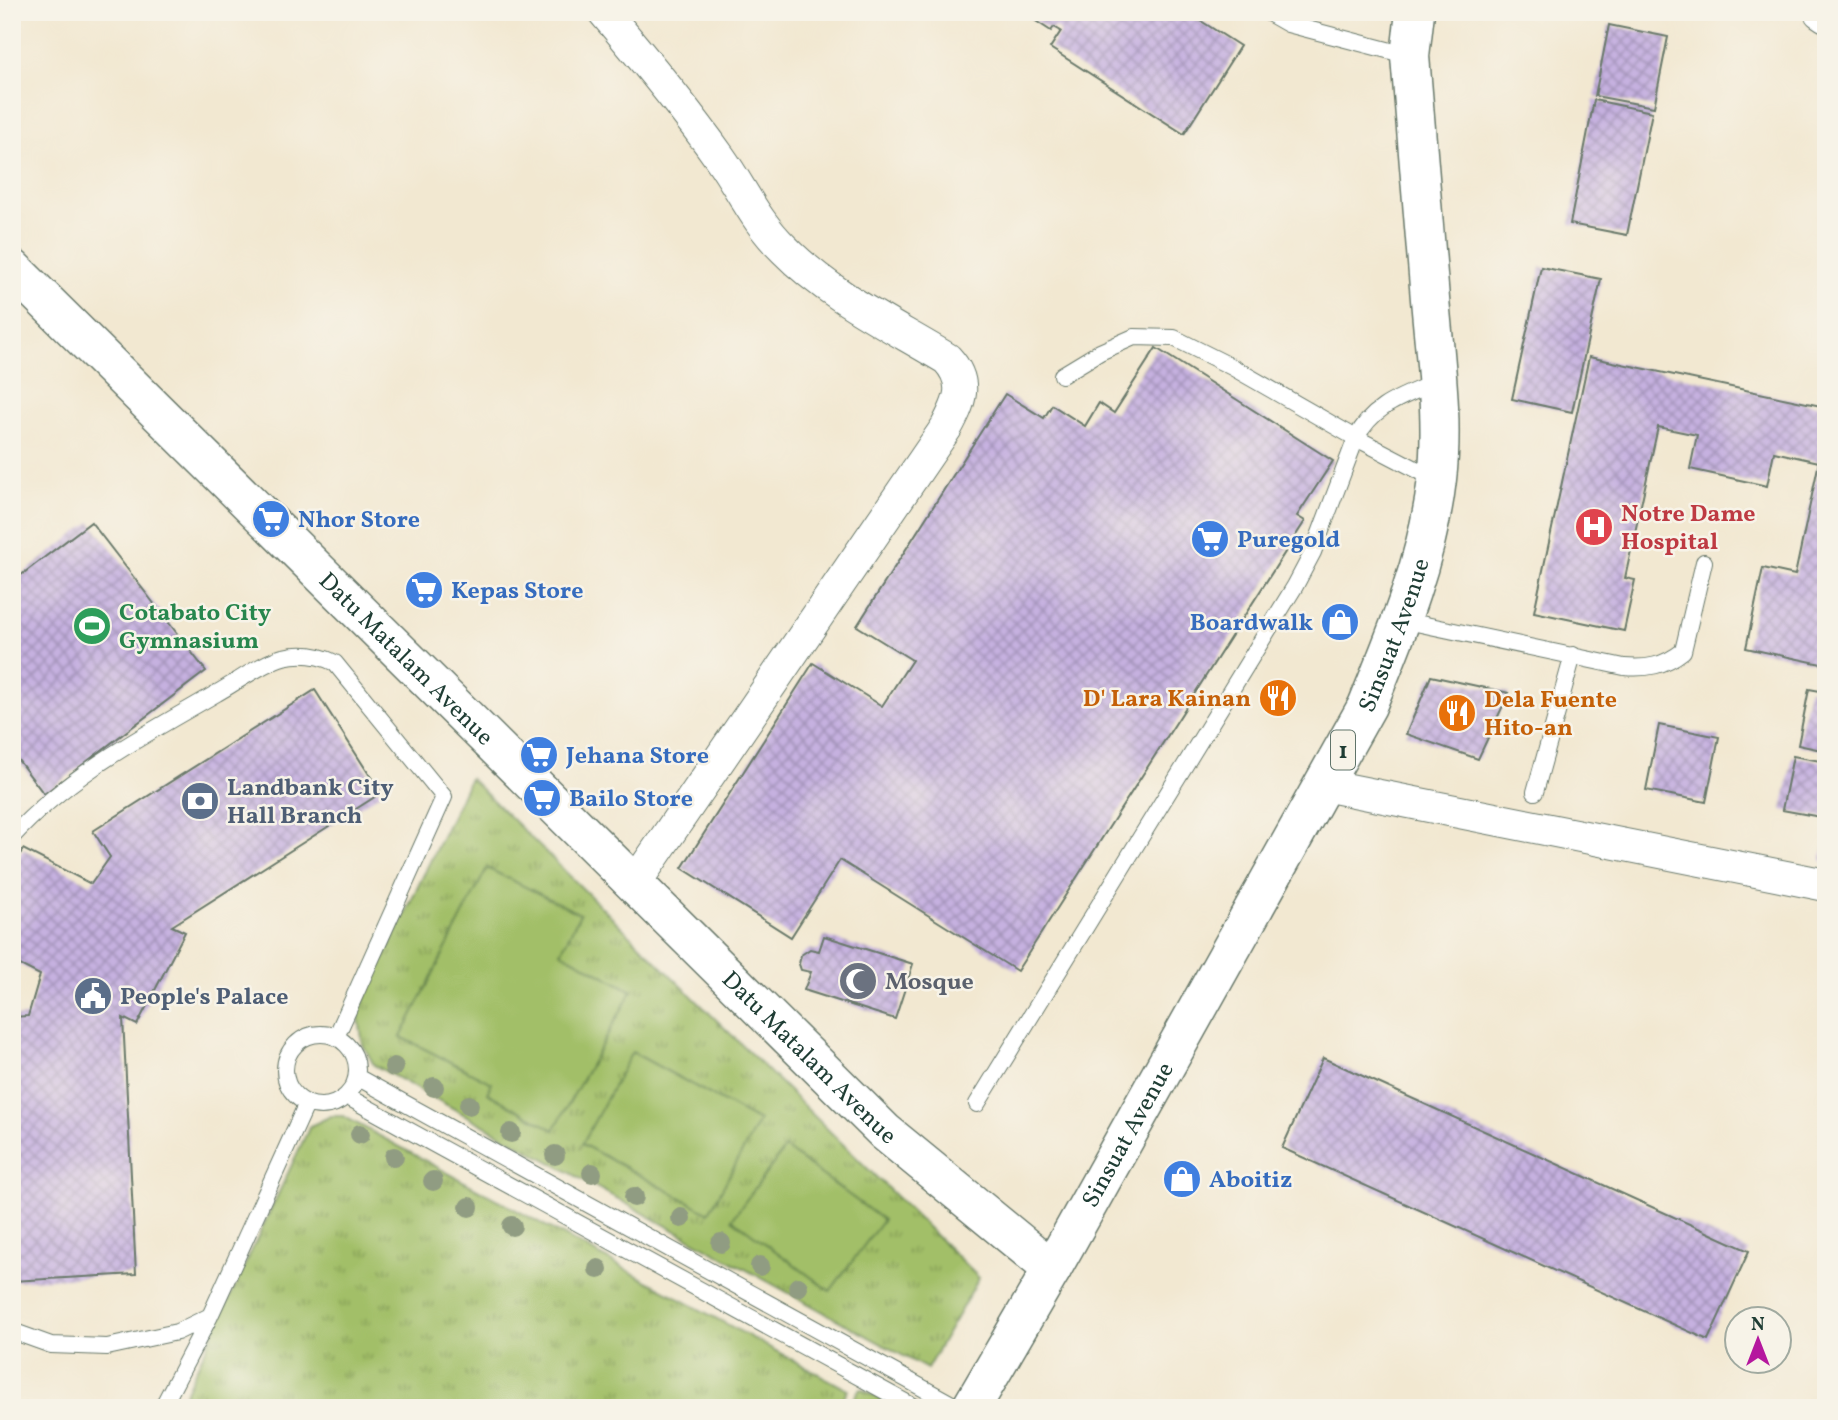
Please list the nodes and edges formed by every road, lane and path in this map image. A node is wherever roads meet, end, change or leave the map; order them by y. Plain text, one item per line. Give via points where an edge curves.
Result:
1 (604, 12) edge
2 (1267, 12) edge
3 (1415, 12) edge
4 (1820, 12) edge
5 (1826, 16) edge
6 (1410, 57) junction
7 (12, 268) edge
8 (1062, 375) dead end
9 (1437, 382) junction
10 (1356, 438) junction
11 (1437, 480) junction
12 (1704, 562) dead end
13 (1402, 620) junction
14 (1573, 655) junction
15 (1324, 785) junction
16 (1535, 792) dead end
17 (12, 837) edge
18 (635, 883) junction
19 (1826, 885) edge
20 (336, 1037) junction
21 (357, 1077) junction
22 (346, 1096) junction
23 (307, 1103) junction
24 (977, 1104) dead end
25 (1052, 1269) junction
26 (210, 1316) junction
27 (12, 1331) edge
28 (162, 1408) edge
29 (916, 1408) edge
30 (959, 1408) edge
31 (971, 1408) edge

1 - 18 street via 702,134 782,248 817,280 947,359 960,379 958,405 946,428
2 - 6 lane via 1287,24
3 - 6 main road, Sinsuat Avenue / 1
4 - 5 street
6 - 9 main road, Sinsuat Avenue / 1
7 - 18 main road, Datu Matalam Avenue
8 - 10 lane via 1134,337 1174,338
9 - 10 lane via 1374,412
9 - 11 main road, Sinsuat Avenue / 1
10 - 11 lane
10 - 24 lane via 1313,552 1295,586
11 - 13 main road, Sinsuat Avenue / 1
12 - 14 lane via 1683,651 1675,657 1640,668
13 - 14 lane
13 - 15 main road, Sinsuat Avenue / 1 via 1367,706
14 - 16 lane
15 - 19 street
15 - 25 main road, Sinsuat Avenue / 1
17 - 20 lane via 69,783 278,659 305,654 335,663 444,797
18 - 25 main road, Datu Matalam Avenue via 886,1132
20 - 21 lane via 354,1054
20 - 23 lane via 311,1035 291,1050 286,1061 289,1086
21 - 22 lane
21 - 30 lane
22 - 23 lane via 334,1103
22 - 29 lane
23 - 26 lane
25 - 31 main road, Sinsuat Avenue / 1
26 - 27 lane via 177,1332 107,1347 51,1346
26 - 28 lane

